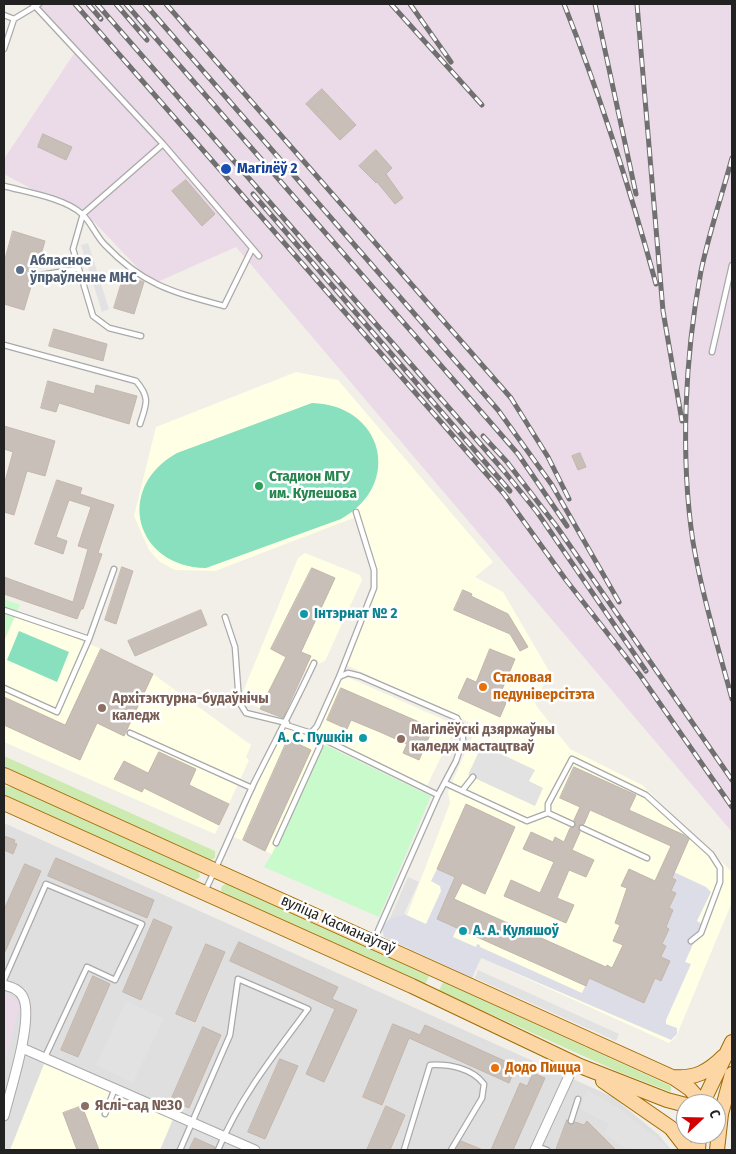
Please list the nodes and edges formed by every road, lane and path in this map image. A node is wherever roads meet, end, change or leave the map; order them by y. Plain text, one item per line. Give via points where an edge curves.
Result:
1 (36, 4) edge
2 (4, 15) edge
3 (14, 19) junction
4 (4, 49) edge
5 (163, 144) junction
6 (4, 186) edge
7 (83, 214) junction
8 (252, 249) junction
9 (259, 256) dead end
10 (732, 265) edge
11 (78, 269) junction
12 (34, 276) dead end
13 (141, 336) dead end
14 (4, 345) edge
15 (712, 352) dead end
16 (140, 424) dead end
17 (356, 512) dead end
18 (114, 569) dead end
19 (4, 610) edge
20 (225, 617) dead end
21 (89, 639) junction
22 (314, 663) dead end
23 (339, 677) junction
24 (4, 688) edge
25 (286, 724) junction
26 (130, 733) dead end
27 (311, 733) junction
28 (320, 739) junction
29 (4, 775) edge
30 (473, 777) dead end
31 (445, 783) junction
32 (252, 788) junction
33 (462, 791) junction
34 (438, 795) junction
35 (4, 803) edge
36 (548, 812) junction
37 (572, 824) dead end
38 (582, 828) dead end
39 (276, 843) dead end
40 (647, 858) dead end
41 (215, 870) junction
42 (204, 892) junction
43 (373, 941) junction
44 (691, 941) dead end
45 (4, 980) edge
46 (4, 985) edge
47 (732, 1042) edge
48 (22, 1048) junction
49 (724, 1056) junction
50 (45, 1057) junction
51 (577, 1065) junction
52 (732, 1073) edge
53 (672, 1077) junction
54 (115, 1088) junction
55 (694, 1094) edge
56 (707, 1094) edge
57 (715, 1094) edge
58 (578, 1099) dead end
59 (666, 1100) junction
60 (676, 1102) edge
61 (105, 1114) dead end
62 (4, 1116) edge
63 (571, 1121) dead end
64 (192, 1122) junction
65 (224, 1135) junction
66 (536, 1148) edge
67 (180, 1150) edge
68 (218, 1150) edge
69 (255, 1150) edge
70 (404, 1150) edge
71 (451, 1150) edge
72 (547, 1150) edge
73 (688, 1150) edge
74 (717, 1150) edge

1 - 3 lane
1 - 5 lane
2 - 3 lane
3 - 4 lane
5 - 7 lane
5 - 8 lane
6 - 7 lane via 70,206
7 - 8 lane via 103,243 147,281 224,306
7 - 11 lane via 72,249
8 - 9 lane
10 - 15 lane
11 - 12 lane
11 - 13 lane via 92,316 109,328
14 - 16 lane via 136,381 147,400
17 - 23 lane via 374,570 374,588
18 - 21 lane
19 - 21 lane
20 - 25 lane via 235,648 239,702 246,713
21 - 24 lane via 57,712
22 - 25 lane
23 - 27 lane
23 - 31 lane via 348,673 360,676 457,718 462,728 462,740
25 - 27 lane
25 - 32 lane
26 - 32 lane
27 - 28 lane
28 - 34 lane
28 - 39 lane via 320,746
29 - 41 main road, вуліца Касманаўтаў
30 - 33 lane
31 - 33 lane
31 - 34 lane
32 - 41 lane
33 - 36 lane via 527,821
34 - 43 lane
35 - 42 main road, вуліца Касманаўтаў
36 - 37 lane
36 - 44 lane via 548,804 572,759 646,795 696,838 720,868 720,882 701,933
38 - 40 lane
41 - 42 lane
41 - 43 main road, вуліца Касманаўтаў
42 - 51 main road, вуліца Касманаўтаў
43 - 53 main road, вуліца Касманаўтаў
45 - 50 lane via 46,884 142,924 115,980 87,967
46 - 48 street via 16,989 26,1007
47 - 49 main road
48 - 50 street
48 - 62 street
49 - 53 main road, вуліца Касманаўтаў via 699,1076
49 - 56 main road
50 - 54 street
51 - 59 main road, вуліца Касманаўтаў
51 - 66 street
51 - 73 main road, вуліца Касманаўтаў via 671,1128
52 - 57 main road
52 - 74 main road via 721,1114
53 - 55 main road, вуліца Касманаўтаў via 685,1084
53 - 59 main road via 683,1092 679,1100
54 - 61 lane
54 - 64 street
58 - 63 lane
59 - 60 main road, вуліца Касманаўтаў
64 - 65 street
64 - 65 lane via 230,1035 238,979 308,1009 283,1041
64 - 67 lane
65 - 68 lane
65 - 69 street
66 - 72 lane
70 - 71 lane via 430,1065 442,1064 471,1074 484,1084 482,1098

